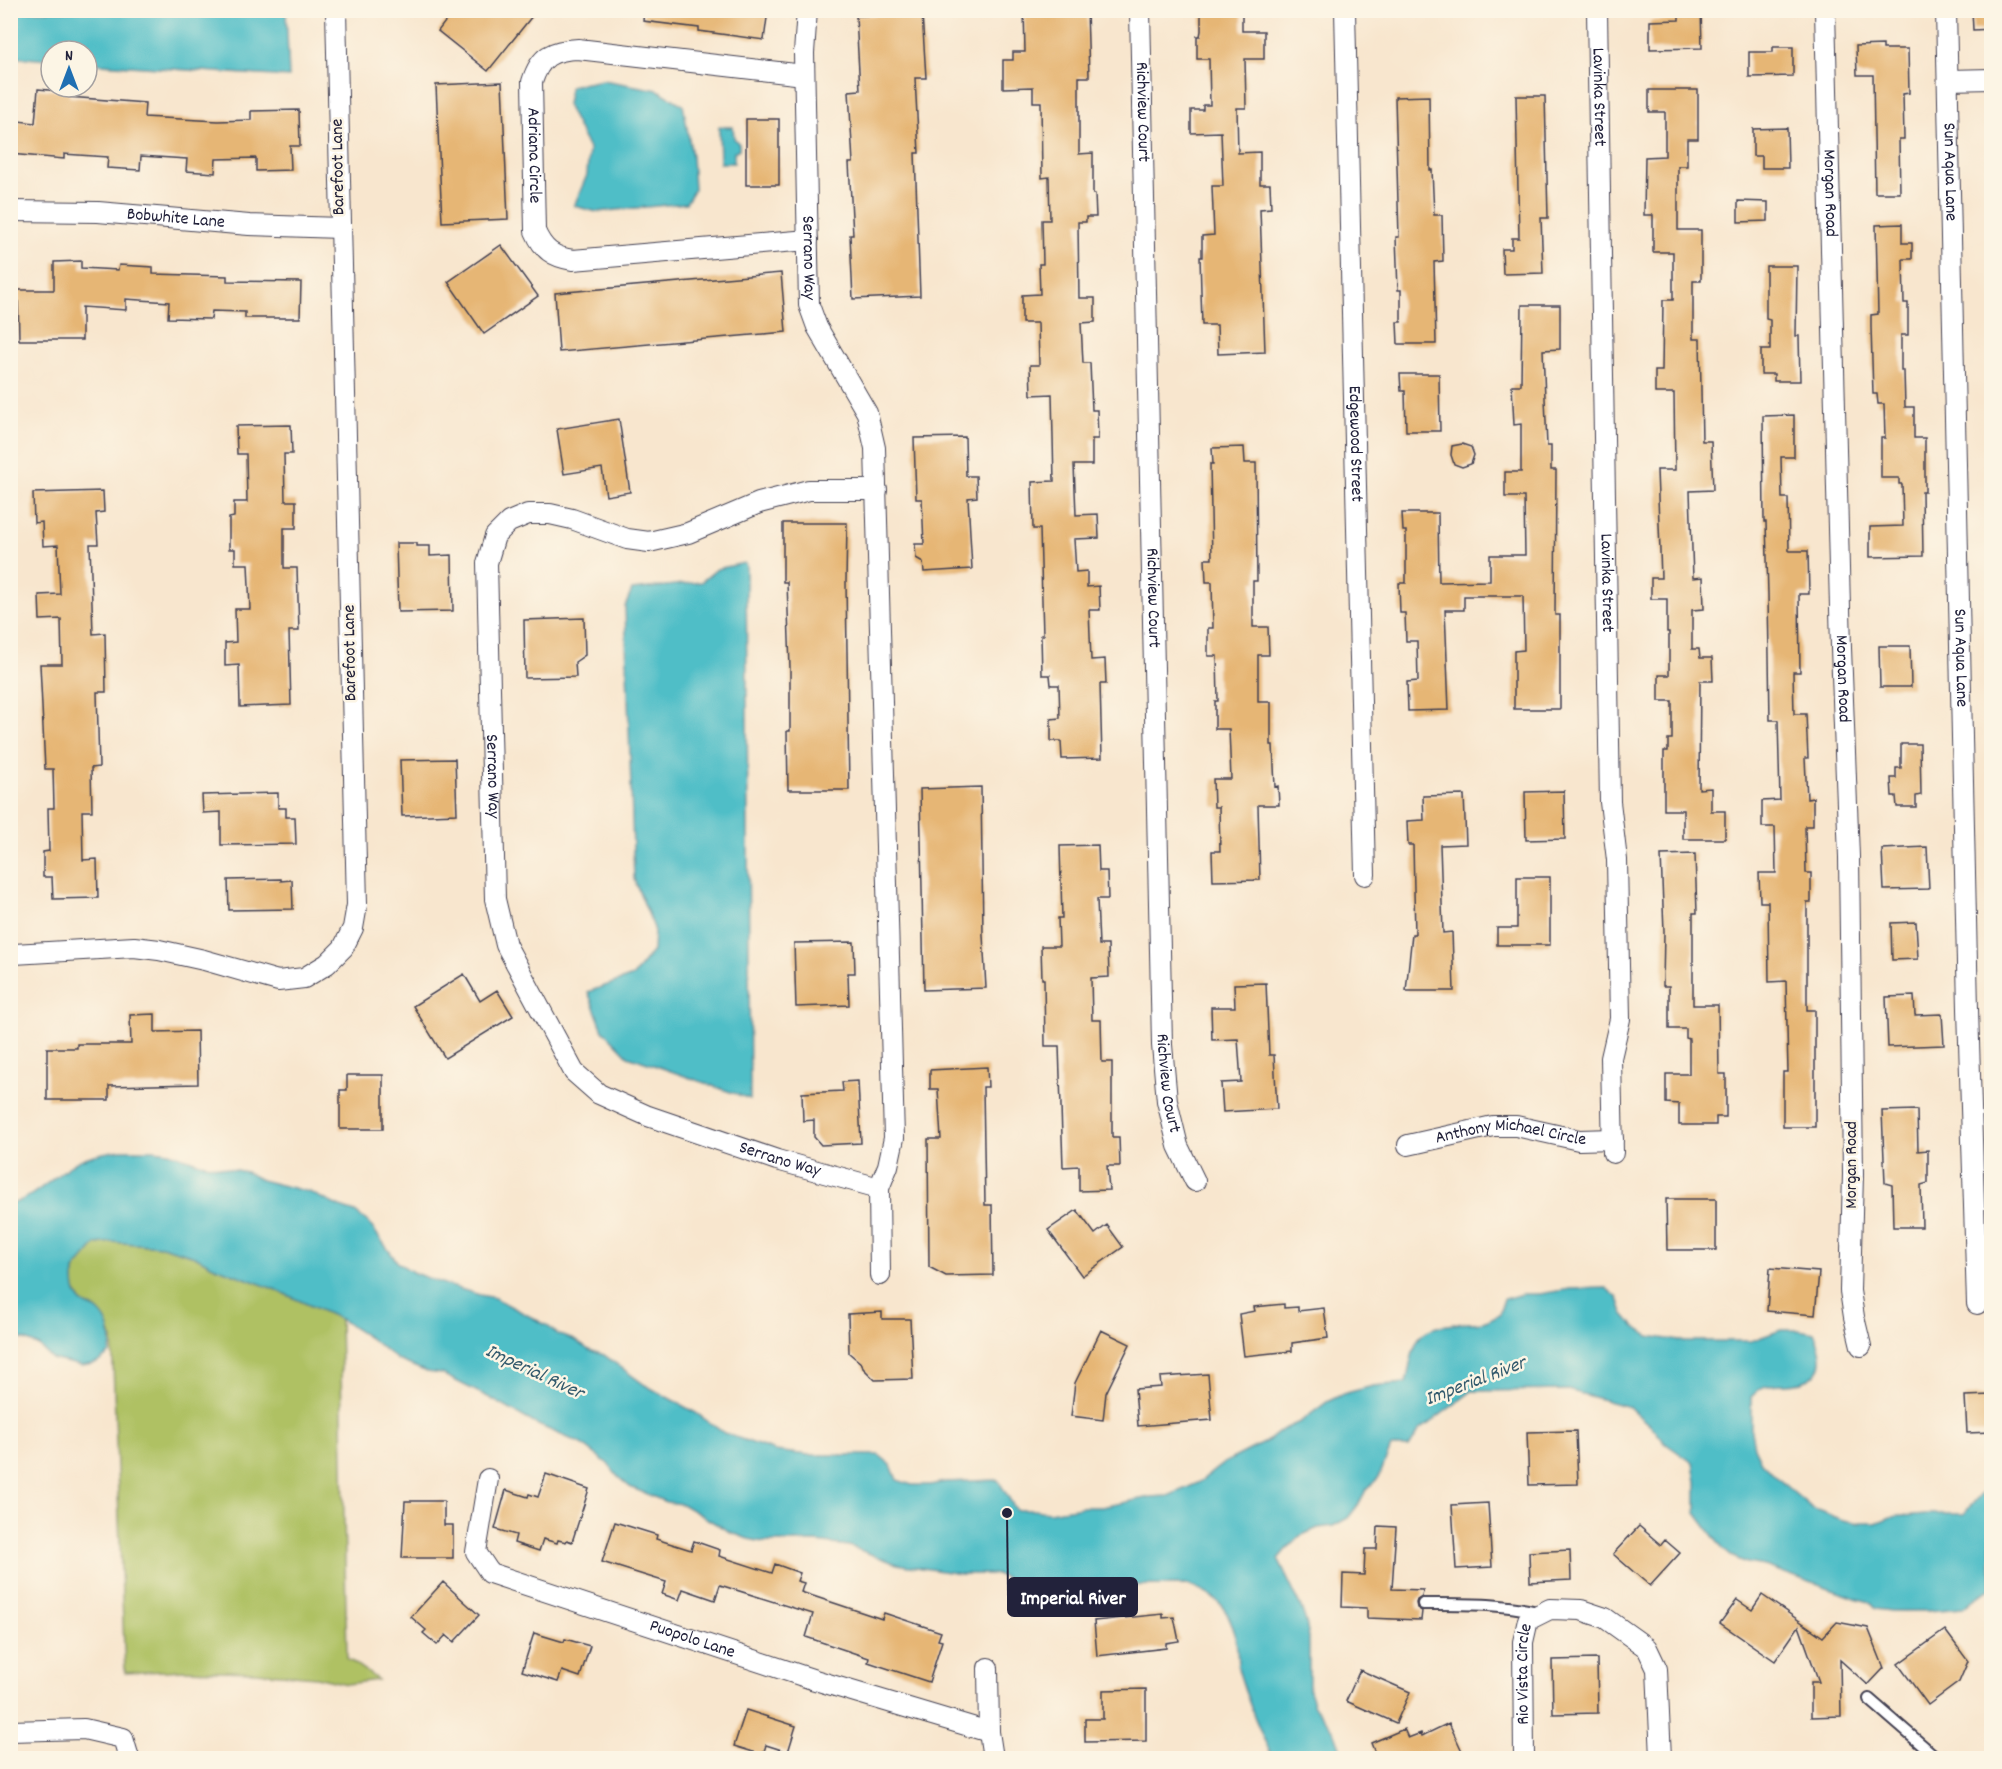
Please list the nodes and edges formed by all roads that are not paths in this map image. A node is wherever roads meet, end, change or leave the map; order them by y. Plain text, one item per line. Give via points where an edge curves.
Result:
1 (336, 10) edge
2 (807, 10) edge
3 (1140, 10) edge
4 (1346, 10) edge
5 (1597, 10) edge
6 (1825, 10) edge
7 (1946, 10) edge
8 (804, 75) junction
9 (1992, 79) edge
10 (1948, 80) junction
11 (10, 211) edge
12 (340, 228) junction
13 (808, 240) junction
14 (877, 490) junction
15 (1365, 875) dead end
16 (12, 953) edge
17 (1408, 1145) dead end
18 (1613, 1146) joint
19 (1195, 1181) dead end
20 (879, 1188) junction
21 (880, 1275) dead end
22 (1977, 1304) dead end
23 (1861, 1346) dead end
24 (488, 1479) dead end
25 (1423, 1604) dead end
26 (1542, 1613) junction
27 (988, 1668) dead end
28 (1869, 1699) dead end
29 (10, 1731) edge
30 (989, 1732) junction
31 (129, 1758) edge
32 (993, 1758) edge
33 (1524, 1758) edge
34 (1661, 1758) edge
35 (1937, 1758) edge

1 - 12 street, Barefoot Lane
2 - 8 street, Serrano Way
3 - 19 street, Richview Court via 1162,1045 1167,1101 1178,1146
4 - 15 street, Edgewood Street
5 - 18 street, Lavinka Street via 1610,790 1617,860 1620,1019 1611,1058
6 - 23 street, Morgan Road via 1849,857 1853,1174 1850,1291
7 - 10 street, Sun Aqua Lane
8 - 13 street, Serrano Way
8 - 13 street, Adriana Circle via 578,49 560,49 546,57 536,68 532,82 535,231 547,252 573,260
9 - 10 street
10 - 22 street, Sun Aqua Lane
11 - 12 street, Bobwhite Lane via 98,212 249,225
12 - 16 street, Barefoot Lane via 357,905 353,928 343,948 327,964 304,978 278,981 204,960 134,947
13 - 14 street, Serrano Way via 809,305 817,327 867,413 875,448
14 - 20 street, Serrano Way via 894,1138
14 - 20 street, Serrano Way via 809,490 759,503 688,533 649,542 572,519 528,514 509,522 495,536 487,563 495,898 506,945 574,1072 599,1094 648,1116 777,1160
17 - 18 street, Anthony Michael Circle via 1493,1126 1516,1126
20 - 21 street, Serrano Way
24 - 30 street, Puopolo Lane via 476,1552 490,1573 826,1684
25 - 26 lane via 1498,1605
26 - 33 street, Rio Vista Circle via 1528,1620 1523,1642
26 - 34 street, Rio Vista Circle via 1550,1609 1581,1610 1605,1618 1647,1648 1657,1669
27 - 30 street
28 - 35 lane
29 - 31 street via 84,1729 123,1738
30 - 32 street

